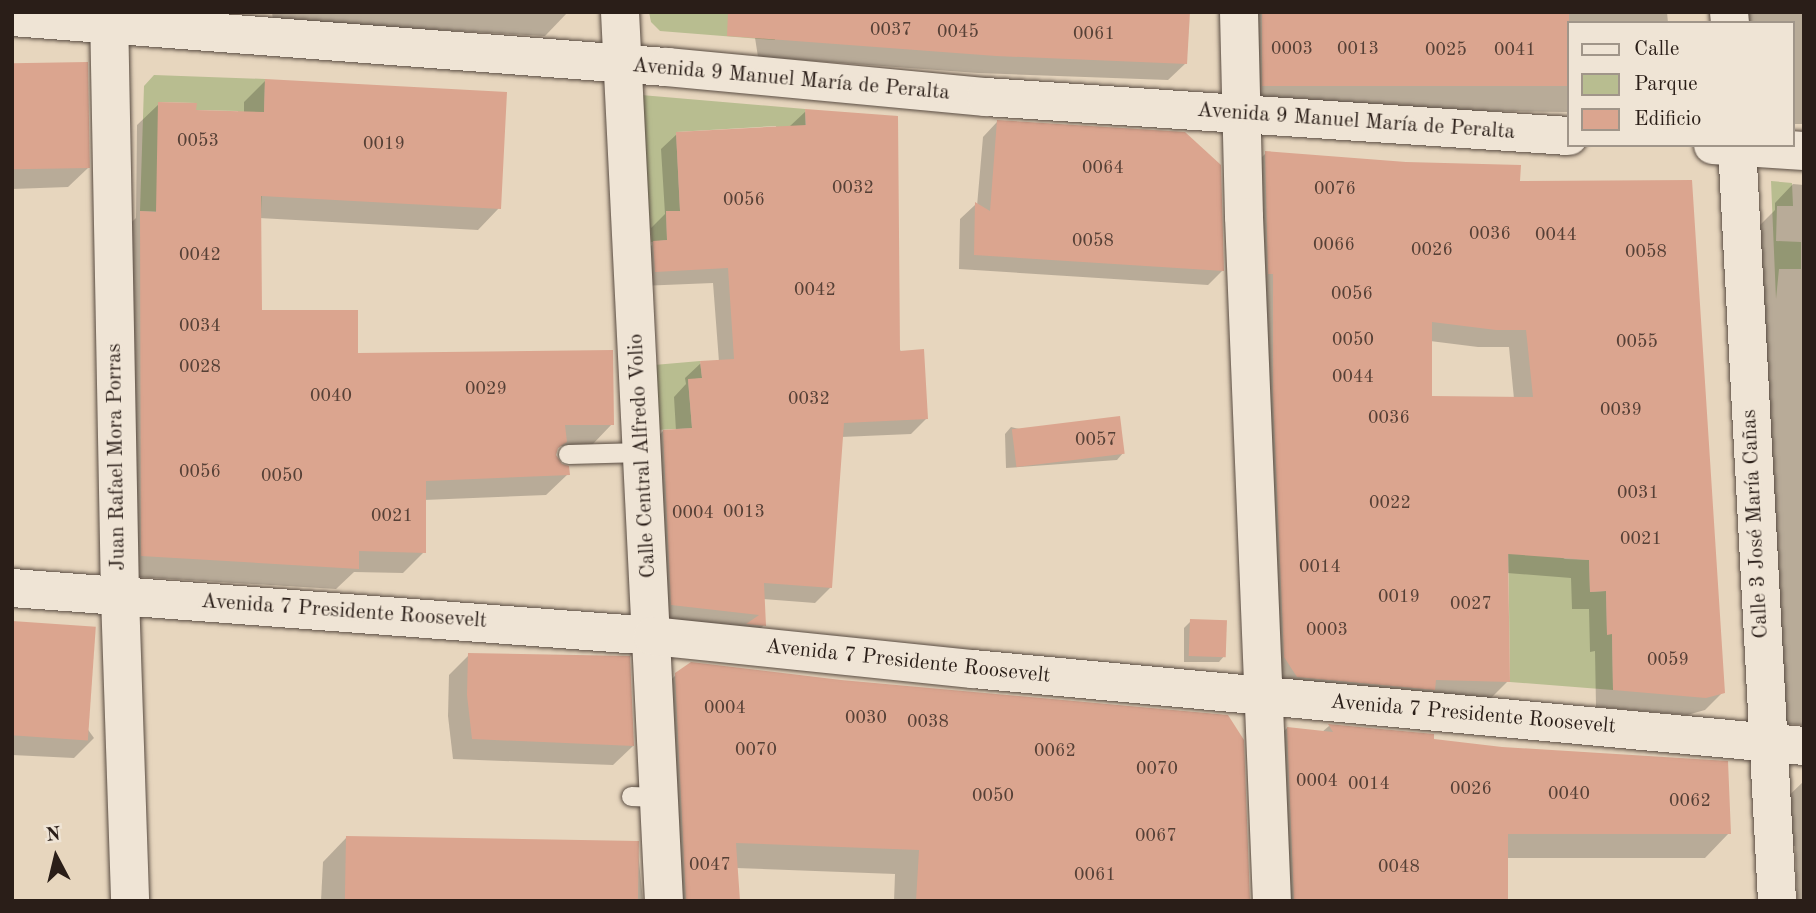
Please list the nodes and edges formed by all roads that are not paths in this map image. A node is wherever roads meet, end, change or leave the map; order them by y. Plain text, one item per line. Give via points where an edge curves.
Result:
1 (620, 12) edge
2 (1239, 12) edge
3 (12, 18) edge
4 (109, 18) edge
5 (620, 64) junction
6 (1244, 115) junction
7 (1568, 136) edge
8 (1729, 147) edge
9 (1744, 147) edge
10 (1804, 151) edge
11 (642, 452) junction
12 (568, 454) dead end
13 (12, 587) edge
14 (120, 596) junction
15 (653, 636) junction
16 (1265, 696) junction
17 (1785, 744) edge
18 (130, 901) edge
19 (664, 901) edge
20 (1272, 901) edge
21 (1777, 901) edge

1 - 5 street, Calle Central Alfredo Volio
2 - 6 street
3 - 4 street, Avenida 9 Manuel María de Peralta
4 - 5 street, Avenida 9 Manuel María de Peralta
4 - 14 street, Juan Rafael Mora Porras
5 - 6 street, Avenida 9 Manuel María de Peralta
5 - 11 street, Calle Central Alfredo Volio
6 - 7 street, Avenida 9 Manuel María de Peralta
6 - 16 street via 1244,217
8 - 17 street, Calle 3 José María Cañas
9 - 10 street
11 - 12 lane
11 - 15 street, Calle Central Alfredo Volio
13 - 14 street, Avenida 7 Presidente Roosevelt
14 - 15 street, Avenida 7 Presidente Roosevelt via 311,621
14 - 18 street, Juan Rafael Mora Porras
15 - 16 street, Avenida 7 Presidente Roosevelt
15 - 19 street, Calle Central Alfredo Volio via 644,796
16 - 17 street, Avenida 7 Presidente Roosevelt
16 - 20 street
17 - 21 street, Calle 3 José María Cañas

